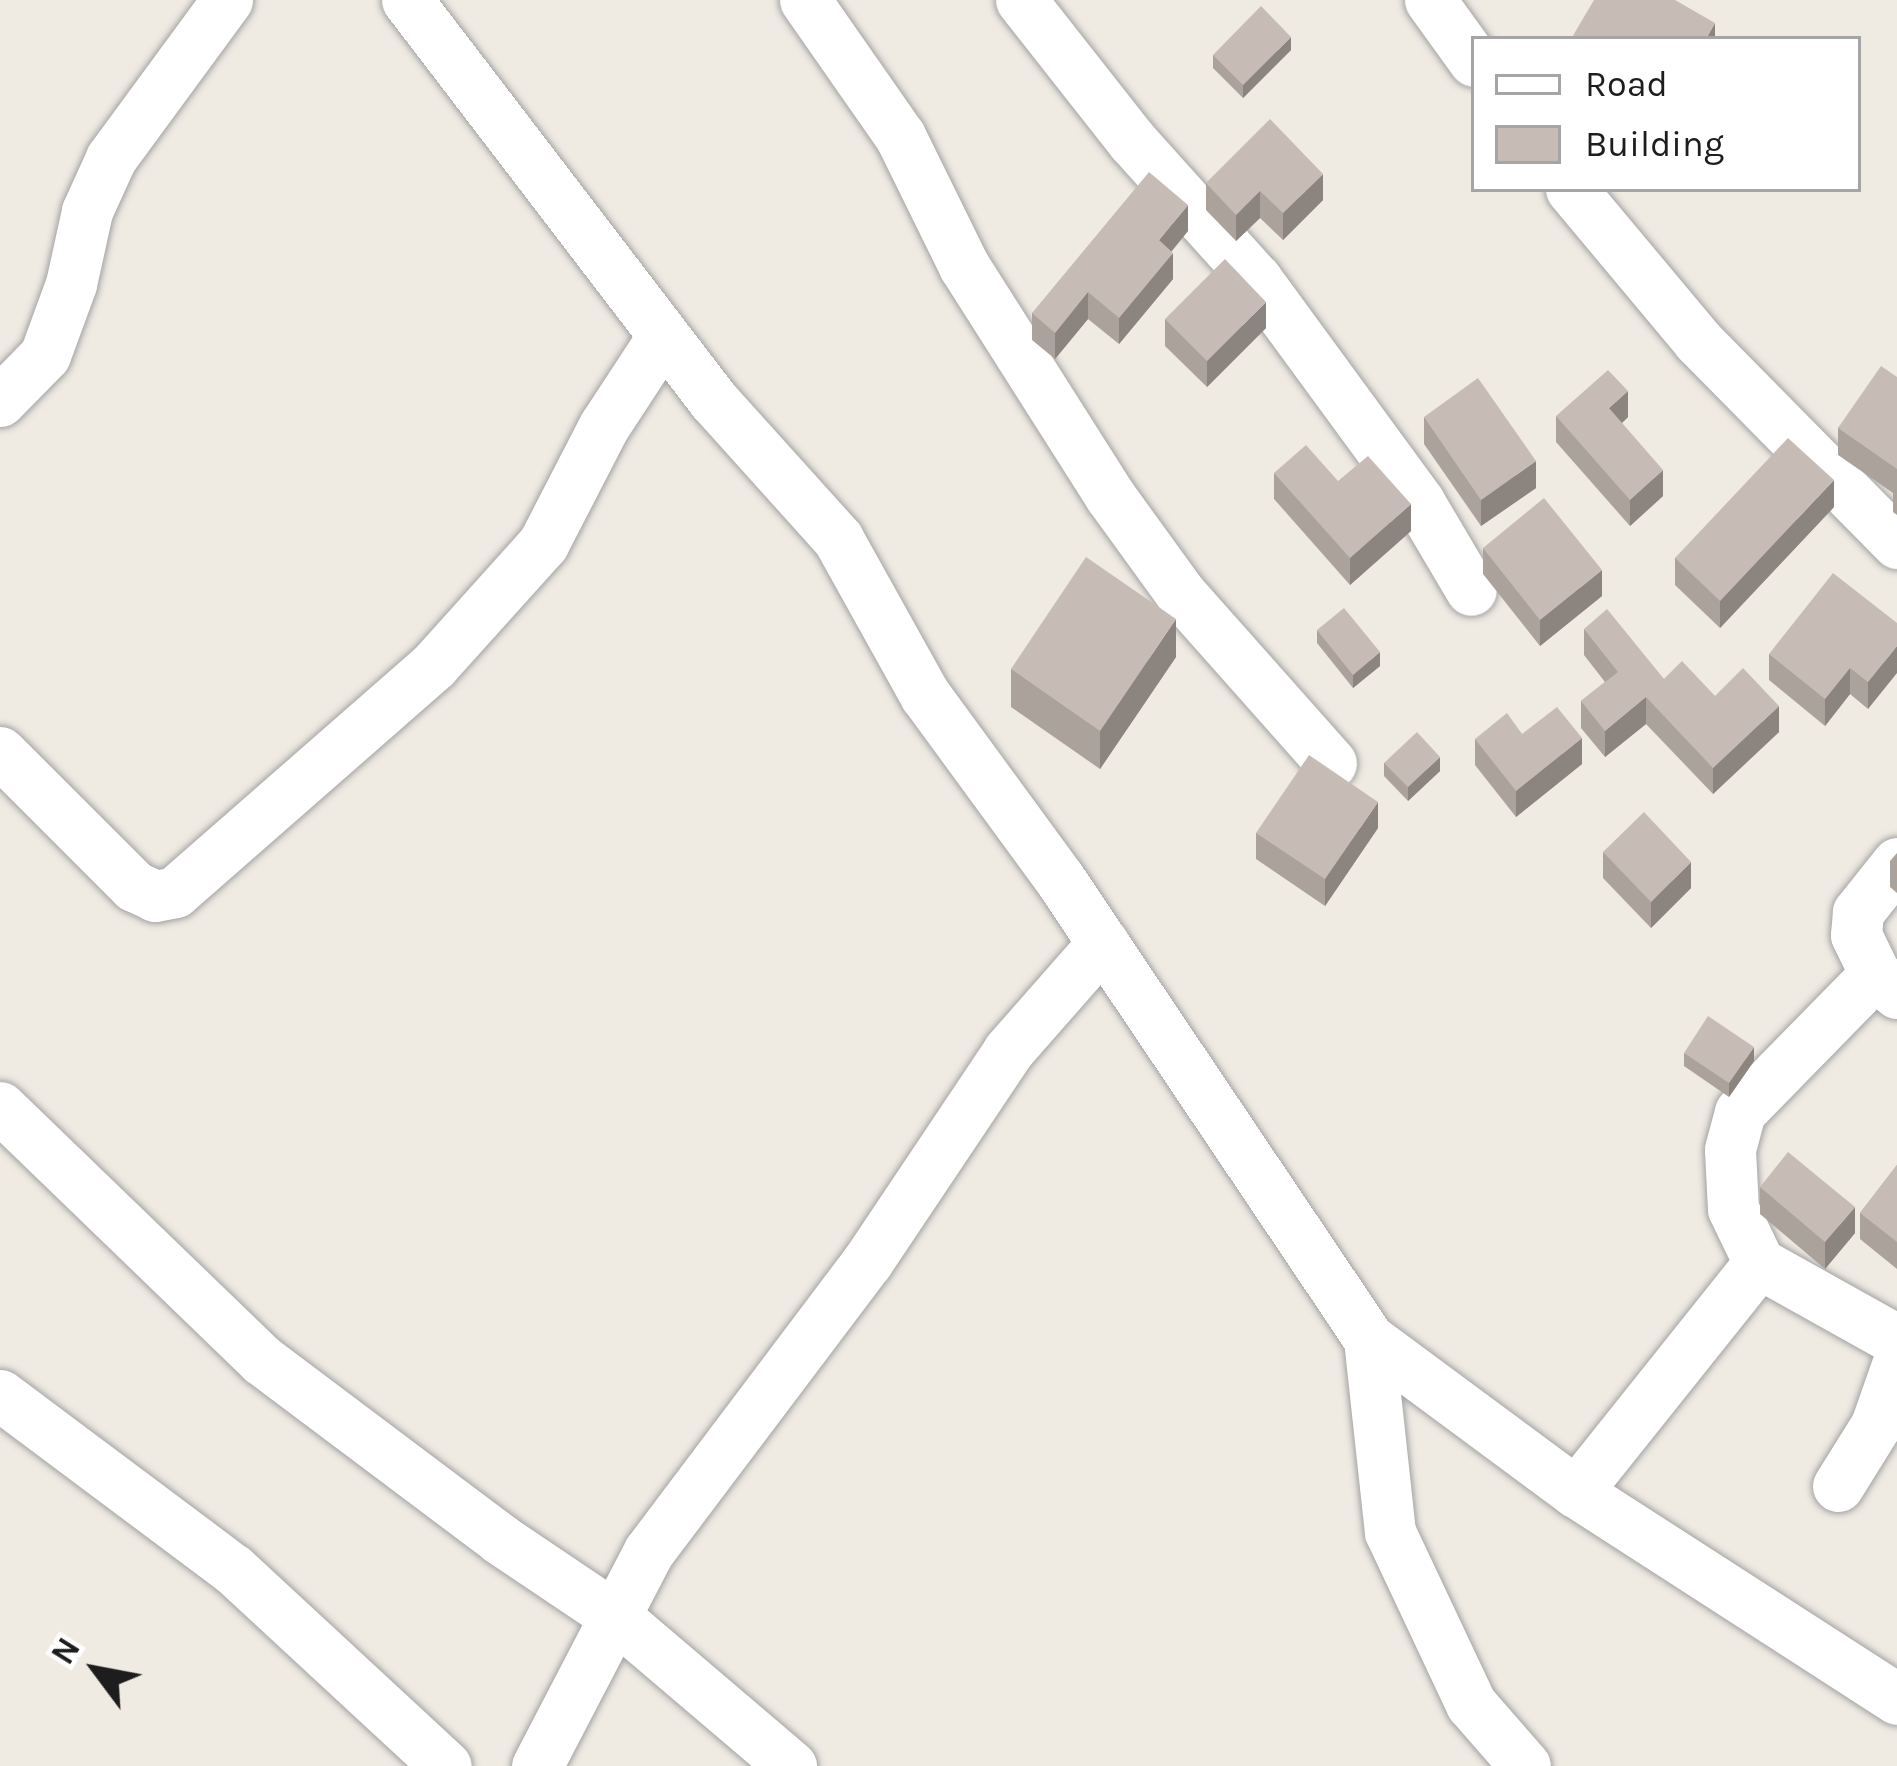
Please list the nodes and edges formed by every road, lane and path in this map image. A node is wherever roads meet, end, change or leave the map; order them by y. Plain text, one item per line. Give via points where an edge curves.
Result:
1 (227, 0) edge
2 (407, 0) edge
3 (805, 0) edge
4 (1022, 0) edge
5 (1430, 0) edge
6 (1471, 57) edge
7 (1574, 192) edge
8 (663, 335) junction
9 (0, 400) edge
10 (1897, 543) edge
11 (1471, 590) dead end
12 (0, 752) edge
13 (1331, 763) edge
14 (1897, 863) edge
15 (1103, 943) junction
16 (1886, 984) edge
17 (0, 1107) edge
18 (1760, 1262) junction
19 (1369, 1339) junction
20 (1897, 1340) edge
21 (1897, 1365) edge
22 (0, 1395) edge
23 (1838, 1486) dead end
24 (1576, 1492) junction
25 (616, 1617) junction
26 (1897, 1699) edge
27 (446, 1766) edge
28 (537, 1766) edge
29 (791, 1766) edge
30 (1525, 1766) edge

1 - 9 street via 111,158 45,355
2 - 8 street
3 - 13 street via 900,136 964,266 1110,496 1180,594
4 - 11 street via 1132,141 1256,279 1419,502
5 - 6 street
7 - 10 street via 1698,341
8 - 12 street via 543,544 434,665 175,892 155,896 134,886
8 - 15 street via 838,539 926,695
14 - 16 street via 1858,912 1856,935
15 - 19 street
15 - 25 street via 1008,1051 867,1262 649,1551
16 - 18 street via 1740,1112 1730,1150 1733,1209
17 - 25 street via 262,1360
18 - 20 street
18 - 24 street
19 - 24 street
19 - 30 street via 1390,1532 1471,1704
21 - 23 street via 1876,1425
22 - 27 street via 233,1569
24 - 26 street
25 - 28 street
25 - 29 street

